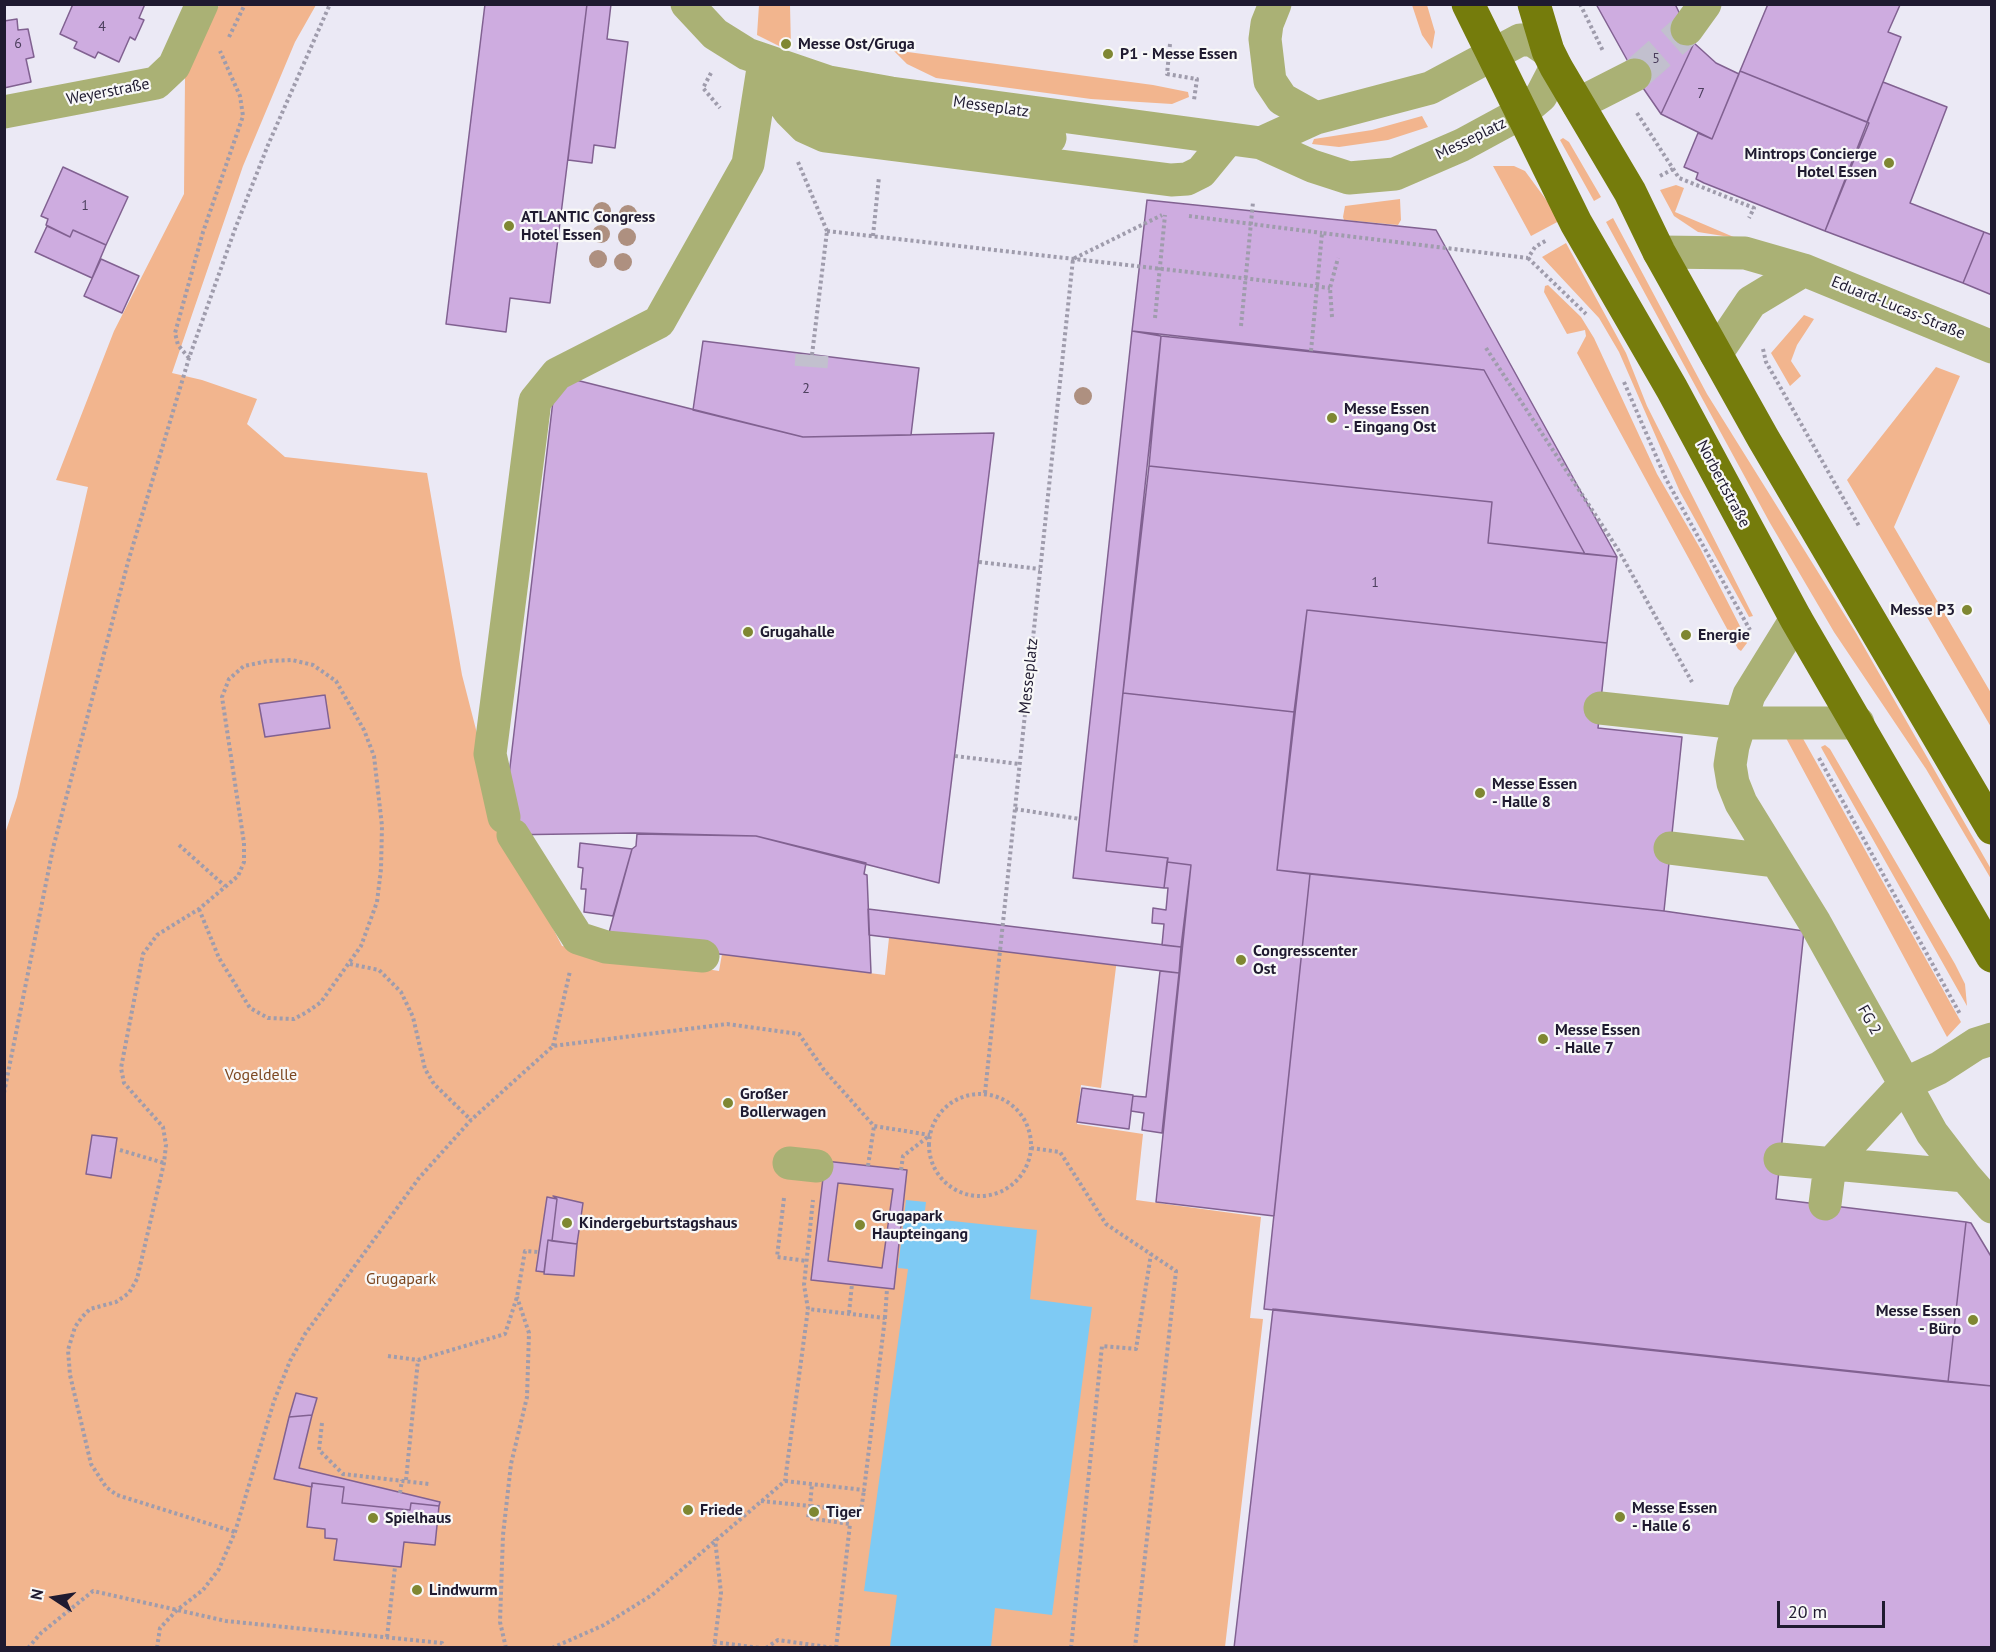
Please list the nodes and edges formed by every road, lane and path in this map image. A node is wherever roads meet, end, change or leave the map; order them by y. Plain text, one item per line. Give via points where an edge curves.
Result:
1 (202, 4) edge
2 (330, 4) edge
3 (687, 4) edge
4 (1275, 4) edge
5 (1468, 4) edge
6 (1534, 4) edge
7 (1580, 4) edge
8 (212, 52) dead end
9 (1491, 55) junction
10 (1552, 59) junction
11 (765, 62) junction
12 (1628, 80) junction
13 (779, 97) junction
14 (1578, 104) junction
15 (4, 112) edge
16 (1521, 114) junction
17 (1316, 118) junction
18 (1261, 143) junction
19 (883, 145) junction
20 (1221, 147) junction
21 (1673, 169) junction
22 (1630, 192) junction
23 (1253, 202) dead end
24 (1166, 213) junction
25 (1176, 215) dead end
26 (1187, 216) dead end
27 (1576, 223) junction
28 (1251, 224) junction
29 (1322, 233) junction
30 (873, 236) junction
31 (1659, 252) junction
32 (1745, 253) junction
33 (1338, 258) dead end
34 (1073, 259) junction
35 (1160, 268) junction
36 (1804, 270) junction
37 (1337, 275) dead end
38 (1246, 278) junction
39 (1317, 286) junction
40 (1330, 288) junction
41 (1334, 300) dead end
42 (1751, 302) junction
43 (1332, 316) dead end
44 (1155, 318) dead end
45 (1240, 326) dead end
46 (1992, 346) edge
47 (1486, 348) dead end
48 (1311, 351) dead end
49 (1716, 354) junction
50 (812, 355) tunnel mouth
51 (189, 358) junction
52 (1864, 535) dead end
53 (979, 562) dead end
54 (1040, 569) junction
55 (1796, 619) junction
56 (1695, 685) dead end
57 (1600, 708) dead end
58 (1739, 723) junction
59 (1858, 723) junction
60 (955, 756) dead end
61 (1020, 764) junction
62 (1015, 809) junction
63 (1080, 819) dead end
64 (1992, 828) edge
65 (179, 845) dead end
66 (1670, 848) dead end
67 (1776, 861) junction
68 (225, 886) junction
69 (199, 909) junction
70 (578, 938) junction
71 (703, 956) dead end
72 (1992, 956) edge
73 (350, 964) junction
74 (1992, 1039) edge
75 (553, 1046) junction
76 (1905, 1084) junction
77 (4, 1093) edge
78 (985, 1093) junction
79 (471, 1120) junction
80 (874, 1126) junction
81 (930, 1135) junction
82 (1031, 1148) junction
83 (120, 1150) dead end
84 (1780, 1160) dead end
85 (164, 1162) junction
86 (1830, 1165) junction
87 (868, 1166) dead end
88 (901, 1170) dead end
89 (1965, 1176) junction
90 (1825, 1204) dead end
91 (1992, 1207) edge
92 (539, 1252) dead end
93 (1151, 1254) junction
94 (807, 1261) junction
95 (852, 1284) dead end
96 (887, 1289) dead end
97 (517, 1297) junction
98 (808, 1309) junction
99 (849, 1313) junction
100 (885, 1318) junction
101 (388, 1356) dead end
102 (418, 1360) junction
103 (322, 1423) dead end
104 (404, 1480) junction
105 (785, 1481) junction
106 (429, 1484) dead end
107 (812, 1484) junction
108 (864, 1490) junction
109 (400, 1493) dead end
110 (759, 1501) junction
111 (810, 1506) junction
112 (235, 1532) junction
113 (715, 1539) junction
114 (394, 1567) dead end
115 (177, 1610) junction
116 (387, 1637) junction
117 (714, 1645) edge
118 (28, 1647) edge
119 (157, 1647) edge
120 (444, 1647) edge
121 (506, 1647) edge
122 (552, 1647) edge
123 (760, 1647) edge
124 (766, 1647) edge
125 (835, 1647) edge
126 (1071, 1647) edge
127 (1135, 1647) edge

1 - 15 street, Weyerstraße via 174,66 156,83
2 - 51 path via 264,156
3 - 11 street, Messeplatz via 728,43
4 - 17 street via 1265,39 1270,81 1282,99
5 - 9 main road, Norbertstraße
6 - 10 main road
7 - 12 path
8 - 51 path via 219,50 240,96 243,116 203,232 175,333 178,345
9 - 10 street via 1520,40 1532,40
9 - 16 main road, Norbertstraße
9 - 17 street via 1430,88
10 - 14 main road
10 - 16 street, Messeplatz via 1541,96
11 - 13 street
11 - 20 street, Messeplatz via 854,87
11 - 70 street via 748,164 659,322 557,374 535,401 489,754 509,826
12 - 14 street
12 - 21 path
13 - 19 street via 806,127 825,136
13 - 20 street via 887,117 1167,153
14 - 22 main road
16 - 18 street, Messeplatz via 1395,174 1349,178
16 - 27 main road, Norbertstraße
17 - 18 street
18 - 20 street, Messeplatz
19 - 20 street via 1171,180 1187,179 1201,172
19 - 30 path
21 - 22 path
21 - 32 path via 1679,178 1754,208 1744,230
22 - 31 main road
23 - 28 path
24 - 25 path
24 - 34 path
24 - 35 path
26 - 28 path
27 - 29 path via 1535,247 1528,258
27 - 55 main road, Norbertstraße via 1672,389
28 - 29 path
28 - 38 path
29 - 39 path
30 - 34 path
30 - 50 path via 827,231
31 - 32 street, Eduard-Lucas-Straße
31 - 49 main road
32 - 36 street, Eduard-Lucas-Straße
33 - 40 path
34 - 35 path
34 - 54 path, Messeplatz
35 - 38 path
35 - 44 path
36 - 42 street
36 - 46 street, Eduard-Lucas-Straße
37 - 40 path
38 - 39 path
38 - 45 path
39 - 40 path
39 - 48 path
40 - 41 path
40 - 43 path
42 - 49 street
42 - 52 path via 1766,362
47 - 56 path via 1620,550
49 - 64 main road
51 - 77 path via 128,562 74,764
53 - 54 path
54 - 61 path, Messeplatz
55 - 58 street, FG 2 via 1749,695
55 - 59 main road, Norbertstraße
57 - 58 street
58 - 59 street
58 - 67 street, FG 2 via 1730,765 1732,783
59 - 72 main road, Norbertstraße
60 - 61 path
61 - 62 path, Messeplatz
62 - 63 path
62 - 78 path, Messeplatz
65 - 68 path
66 - 67 street
67 - 76 street, FG 2
68 - 69 path
68 - 73 path via 238,876 244,862 222,697 229,679 244,666 268,661 292,660 313,665 336,681 364,730 379,786 381,869 377,902 370,926
69 - 73 path via 219,958 250,1008 268,1018 294,1019 308,1012 321,1002
69 - 85 path via 157,935 142,954 121,1068 124,1083 163,1127
70 - 71 street via 606,947
70 - 75 path
73 - 79 path via 379,970 401,992 413,1017 425,1069 434,1084
74 - 76 street
75 - 79 path
75 - 80 path via 727,1024 799,1034 824,1070
76 - 86 street
76 - 89 street, FG 2 via 1932,1132
78 - 81 path via 956,1100 943,1108
78 - 82 path via 1014,1106 1030,1132
79 - 112 path via 419,1178 304,1334 274,1401
80 - 81 path
80 - 87 path
81 - 82 path via 929,1152 934,1168 958,1191 974,1196 990,1195 1012,1184 1027,1165
81 - 88 path via 903,1156
82 - 93 path via 1060,1152 1106,1224
83 - 85 path
84 - 86 street
85 - 112 path via 137,1279 129,1293 116,1302 90,1309 82,1317 68,1350 70,1375 92,1464 106,1487
86 - 89 street
86 - 90 street
89 - 91 street, FG 2
92 - 97 path via 525,1251
93 - 126 path via 1136,1349 1102,1346
93 - 127 path via 1176,1271
94 - 94 path via 777,1257 807,1174
94 - 98 path via 804,1285
95 - 99 path
96 - 100 path
97 - 102 path via 505,1334
97 - 121 path via 529,1333 527,1398 511,1464 503,1535 500,1622
98 - 99 path
98 - 105 path
99 - 100 path
100 - 108 path
101 - 102 path
102 - 104 path
103 - 104 path via 319,1450 343,1474
104 - 106 path
104 - 109 path
105 - 107 path
105 - 110 path
107 - 108 path
107 - 111 path
108 - 111 path via 861,1511
110 - 111 path
110 - 113 path
111 - 125 path via 808,1518 850,1524
112 - 115 path via 219,1569 203,1590
113 - 117 path via 720,1593
113 - 122 path via 652,1595 604,1625
114 - 116 path
115 - 116 path via 226,1621
115 - 118 path via 93,1591
115 - 119 path via 160,1628
116 - 120 path via 442,1643
117 - 123 path
124 - 125 path via 778,1640

